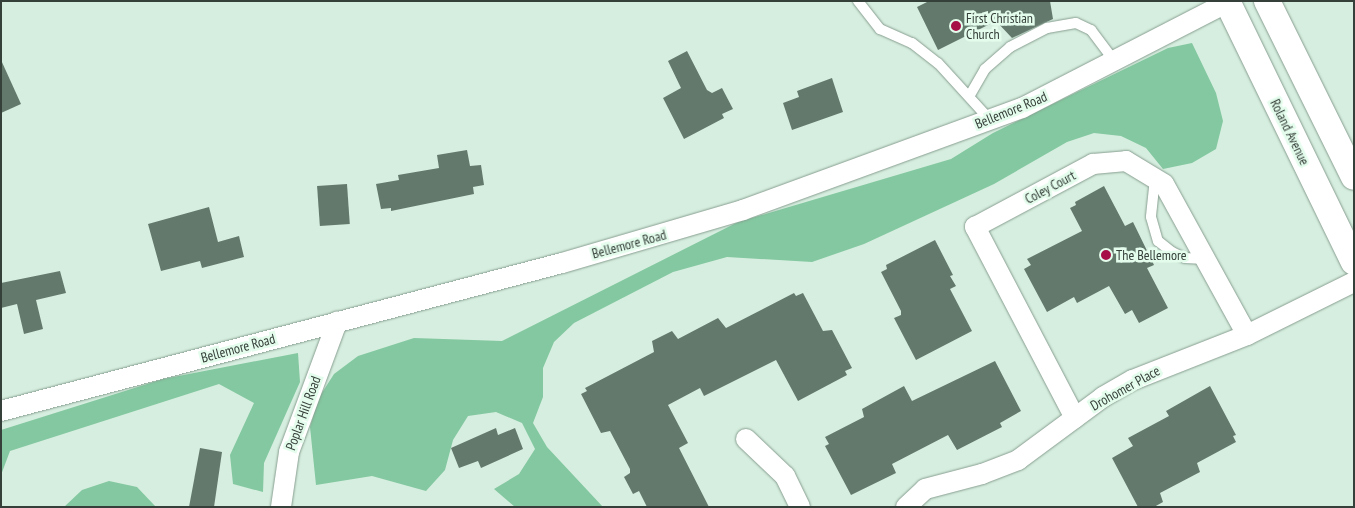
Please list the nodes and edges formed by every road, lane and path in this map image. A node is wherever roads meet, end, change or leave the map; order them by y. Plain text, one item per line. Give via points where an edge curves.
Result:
1 (858, 1) edge
2 (1267, 1) edge
3 (1228, 2) edge
4 (1115, 62) junction
5 (970, 95) junction
6 (990, 120) junction
7 (1156, 177) junction
8 (1354, 177) edge
9 (1205, 259) junction
10 (1354, 262) edge
11 (1354, 282) edge
12 (337, 322) junction
13 (1247, 335) junction
14 (1, 411) edge
15 (1075, 418) junction
16 (746, 439) dead end
17 (281, 507) edge
18 (800, 507) edge
19 (906, 507) edge

1 - 5 lane via 880,28 912,43
2 - 8 street
3 - 4 street, Bellemore Road
3 - 10 street, Roland Avenue
4 - 5 lane via 1092,30 1076,23 1047,28 1010,47 985,69
4 - 6 street, Bellemore Road via 1052,94
5 - 6 lane
6 - 12 street, Bellemore Road via 823,182 672,233
7 - 9 street, Coley Court via 1173,196
7 - 9 lane via 1151,217 1158,241 1185,258
7 - 15 street, Coley Court via 1126,161 1093,164 975,227
9 - 13 street, Coley Court
11 - 13 street, Drohomer Place
12 - 14 street, Bellemore Road
12 - 17 street, Poplar Hill Road via 288,452
13 - 15 street, Drohomer Place via 1133,380
15 - 19 street, Drohomer Place via 1018,460 982,474 925,489
16 - 18 street via 785,476

